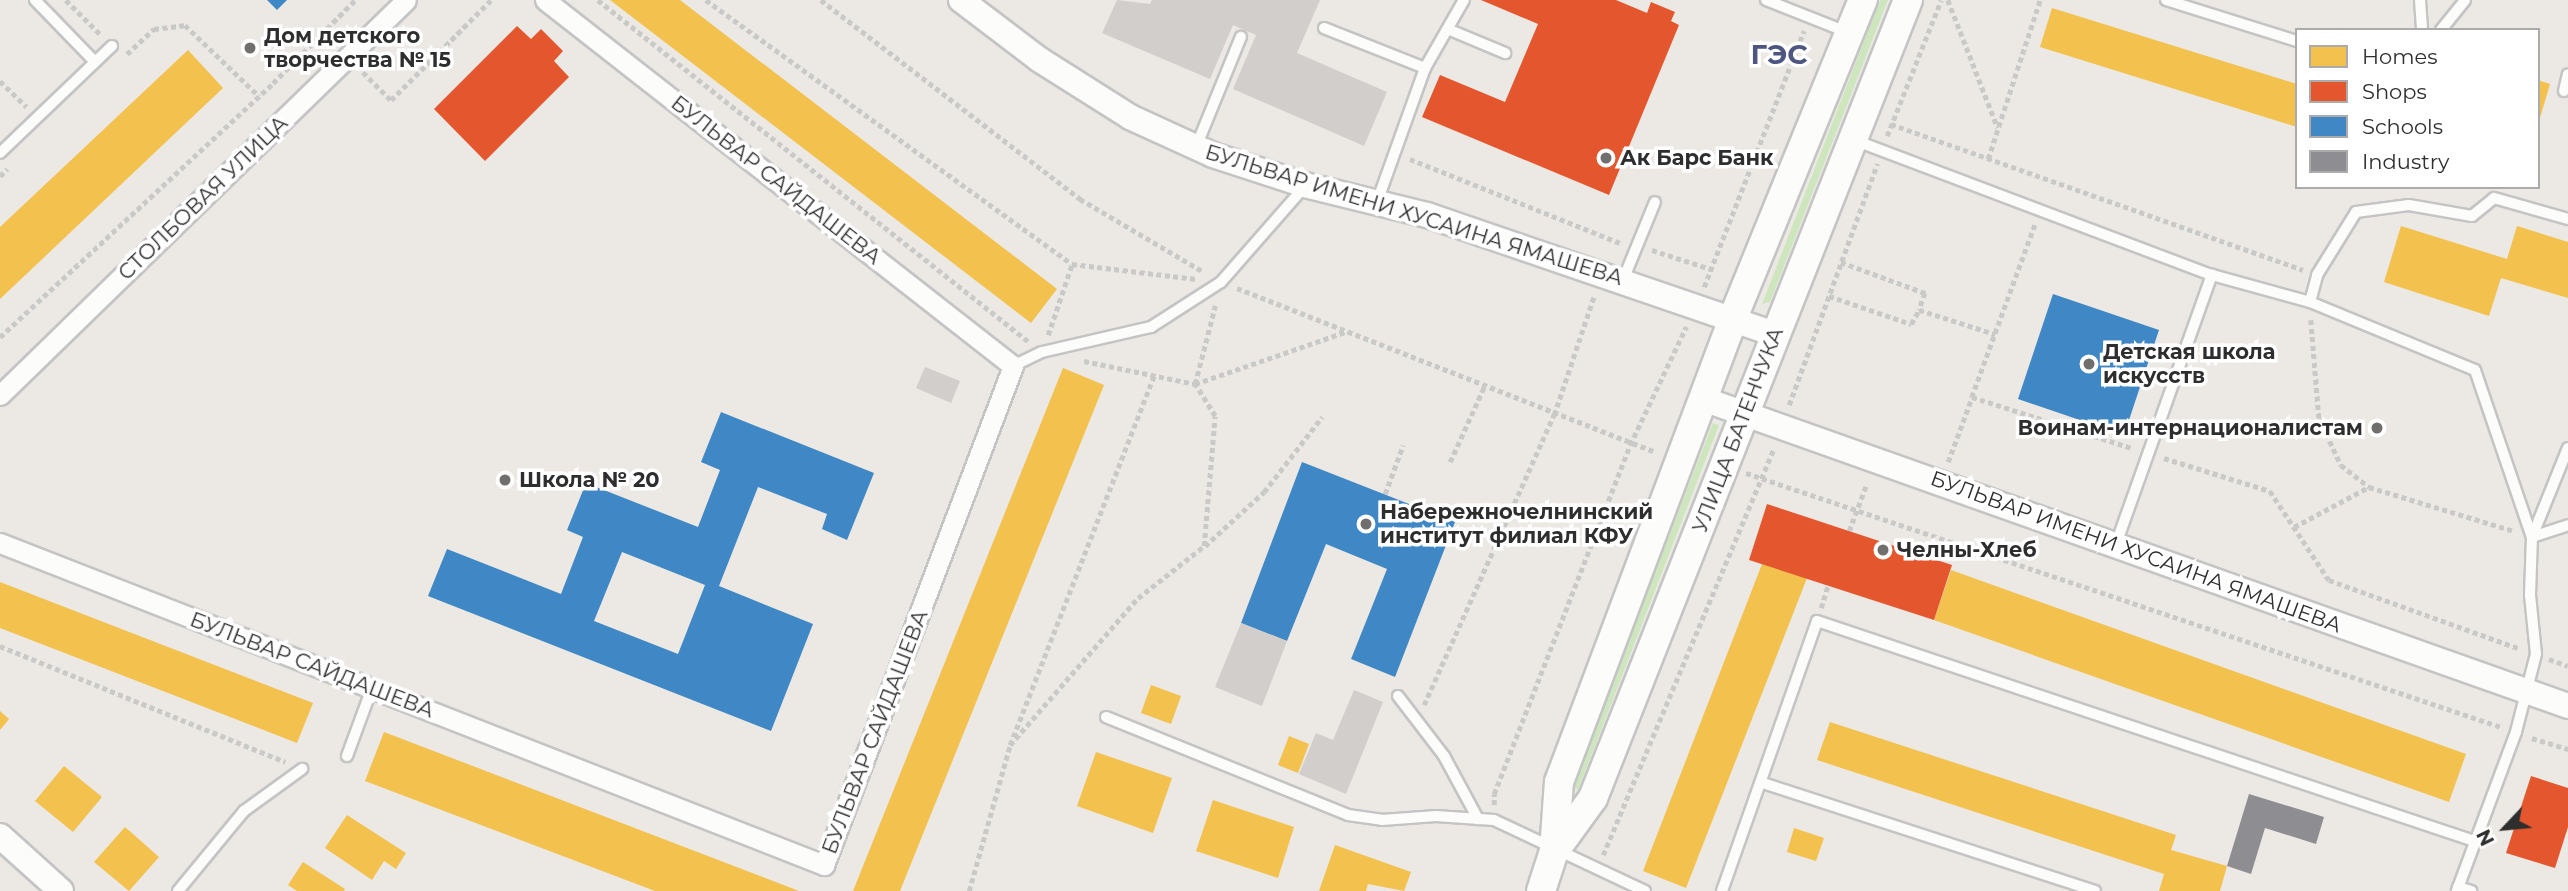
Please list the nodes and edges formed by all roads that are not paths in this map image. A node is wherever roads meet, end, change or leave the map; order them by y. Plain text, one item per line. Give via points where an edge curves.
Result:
1 (35, 0) edge
2 (406, 0) edge
3 (545, 0) edge
4 (961, 0) edge
5 (1464, 0) edge
6 (1766, 0) edge
7 (1863, 0) edge
8 (1908, 0) edge
9 (2166, 0) edge
10 (2420, 0) edge
11 (2465, 0) edge
12 (1324, 28) dead end
13 (2423, 28) edge
14 (2443, 28) edge
15 (1450, 30) junction
16 (1851, 33) junction
17 (1241, 37) dead end
18 (2295, 40) edge
19 (112, 46) road end
20 (1505, 52) dead end
21 (95, 62) junction
22 (1425, 68) junction
23 (2568, 74) edge
24 (2564, 91) dead end
25 (1853, 140) junction
26 (1196, 147) junction
27 (0, 153) edge
28 (1305, 185) junction
29 (1377, 202) junction
30 (1656, 202) dead end
31 (2568, 219) edge
32 (2213, 275) junction
33 (1612, 278) junction
34 (2310, 302) junction
35 (1733, 318) junction
36 (1775, 334) junction
37 (1013, 366) junction
38 (0, 395) edge
39 (1703, 399) junction
40 (1745, 414) junction
41 (2568, 448) edge
42 (2568, 526) edge
43 (2532, 537) junction
44 (0, 543) edge
45 (2116, 545) junction
46 (372, 688) junction
47 (2528, 692) junction
48 (1398, 696) dead end
49 (2568, 706) edge
50 (1106, 717) dead end
51 (347, 756) dead end
52 (302, 769) road end
53 (1763, 783) junction
54 (1478, 819) junction
55 (0, 836) edge
56 (2474, 841) junction
57 (1554, 851) junction
58 (2458, 889) edge
59 (61, 891) edge
60 (178, 891) edge
61 (1541, 891) edge
62 (1644, 891) edge
63 (1722, 891) edge
64 (2095, 891) edge
65 (2471, 891) edge

1 - 21 lane
2 - 38 street, СТОЛБОВАЯ УЛИЦА
3 - 37 street, БУЛЬВАР САЙДАШЕВА
4 - 26 street, БУЛЬВАР ИМЕНИ ХУСАИНА ЯМАШЕВА via 1040,60 1118,110
5 - 15 lane
6 - 16 lane
7 - 16 main road, УЛИЦА БАТЕНЧУКА
8 - 25 main road, УЛИЦА БАТЕНЧУКА
9 - 18 lane
10 - 13 lane
11 - 14 lane
12 - 22 lane
15 - 20 lane
15 - 22 lane
16 - 35 main road, УЛИЦА БАТЕНЧУКА
17 - 26 lane
19 - 21 lane
21 - 27 lane
22 - 29 lane
23 - 24 lane
25 - 32 lane
25 - 36 main road, УЛИЦА БАТЕНЧУКА
26 - 28 street, БУЛЬВАР ИМЕНИ ХУСАИНА ЯМАШЕВА
28 - 29 street, БУЛЬВАР ИМЕНИ ХУСАИНА ЯМАШЕВА
28 - 37 lane via 1221,282 1152,327 1042,352
29 - 33 street, БУЛЬВАР ИМЕНИ ХУСАИНА ЯМАШЕВА
30 - 33 lane via 1638,245
31 - 34 lane via 2494,198 2472,216 2409,205 2356,212 2317,275
32 - 34 lane
32 - 45 lane
33 - 35 street, БУЛЬВАР ИМЕНИ ХУСАИНА ЯМАШЕВА
34 - 43 lane via 2475,370
35 - 36 street, БУЛЬВАР ИМЕНИ ХУСАИНА ЯМАШЕВА
35 - 39 main road, УЛИЦА БАТЕНЧУКА
36 - 40 main road, УЛИЦА БАТЕНЧУКА
37 - 46 street, БУЛЬВАР САЙДАШЕВА via 824,865
39 - 40 street, БУЛЬВАР ИМЕНИ ХУСАИНА ЯМАШЕВА
39 - 57 main road, УЛИЦА БАТЕНЧУКА via 1559,782
40 - 45 street, БУЛЬВАР ИМЕНИ ХУСАИНА ЯМАШЕВА
40 - 57 main road, УЛИЦА БАТЕНЧУКА via 1593,798
41 - 43 lane
42 - 43 lane
43 - 47 lane via 2530,595 2536,654
44 - 46 street, БУЛЬВАР САЙДАШЕВА
45 - 47 street, БУЛЬВАР ИМЕНИ ХУСАИНА ЯМАШЕВА
46 - 51 lane
47 - 49 street, БУЛЬВАР ИМЕНИ ХУСАИНА ЯМАШЕВА
47 - 56 lane
48 - 54 lane via 1417,718
50 - 54 lane via 1348,815 1382,820
52 - 60 lane via 244,811
53 - 56 lane via 1817,621
53 - 63 lane
53 - 64 lane
54 - 57 lane via 1494,820
55 - 59 street
56 - 58 lane
57 - 61 main road, УЛИЦА БАТЕНЧУКА
57 - 62 lane
58 - 65 lane

